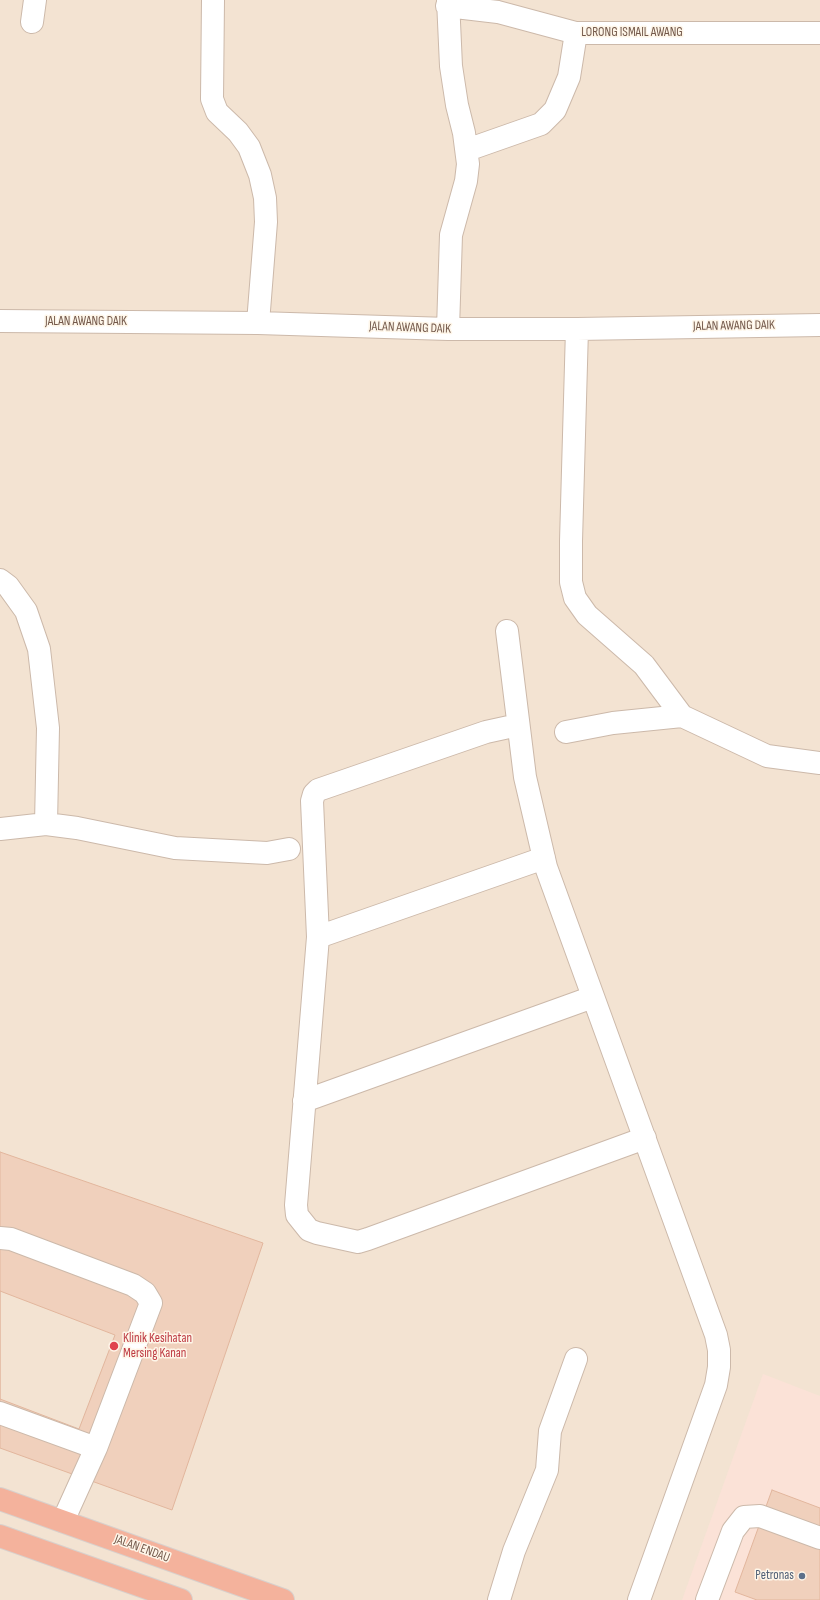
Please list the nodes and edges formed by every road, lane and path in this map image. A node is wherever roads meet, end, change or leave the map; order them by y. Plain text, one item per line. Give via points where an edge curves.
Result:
1 (35, 0) edge
2 (213, 0) edge
3 (448, 3) edge
4 (32, 22) dead end
5 (576, 33) junction
6 (820, 33) edge
7 (467, 150) junction
8 (0, 321) edge
9 (258, 323) junction
10 (820, 325) edge
11 (448, 329) junction
12 (577, 329) junction
13 (0, 580) edge
14 (507, 631) dead end
15 (682, 716) junction
16 (518, 724) junction
17 (566, 732) dead end
18 (820, 763) edge
19 (46, 824) junction
20 (0, 829) edge
21 (289, 848) dead end
22 (544, 858) junction
23 (318, 937) junction
24 (593, 997) junction
25 (304, 1101) junction
26 (645, 1138) junction
27 (0, 1238) edge
28 (576, 1359) dead end
29 (0, 1413) edge
30 (96, 1448) junction
31 (0, 1499) edge
32 (63, 1521) junction
33 (0, 1536) edge
34 (820, 1538) edge
35 (181, 1600) edge
36 (283, 1600) edge
37 (499, 1600) edge
38 (639, 1600) edge
39 (707, 1600) edge

1 - 4 street
2 - 9 street via 212,99 217,112 238,132 249,147 265,198 266,222
3 - 5 street, LORONG ISMAIL AWANG via 498,12
3 - 7 street via 451,66
5 - 6 street, LORONG ISMAIL AWANG
5 - 7 street via 569,77 555,110 541,124
7 - 11 street via 466,181 451,235
8 - 9 street, JALAN AWANG DAIK
9 - 11 street, JALAN AWANG DAIK
10 - 12 street, JALAN AWANG DAIK
11 - 12 street, JALAN AWANG DAIK
12 - 15 street via 571,547 571,582 575,598 587,615 644,665
13 - 19 street via 8,586 26,611 39,649 48,728
14 - 16 street
15 - 17 street via 613,723
15 - 18 street via 767,756
16 - 22 street via 525,777
16 - 23 street via 479,734 318,790 314,794 312,801
19 - 20 street
19 - 21 street via 175,848 267,853
22 - 23 street
22 - 24 street
23 - 25 street
24 - 25 street
24 - 26 street
25 - 26 street via 297,1215 309,1230 358,1242
26 - 38 street via 716,1335 719,1367 716,1385
27 - 30 street via 11,1238 133,1285 145,1293 151,1304
28 - 37 street via 550,1431 547,1470 514,1551
29 - 30 street
30 - 32 street
31 - 32 highway, JALAN ENDAU
32 - 36 highway, JALAN ENDAU
33 - 35 highway
34 - 39 street via 760,1516 744,1517 733,1531

